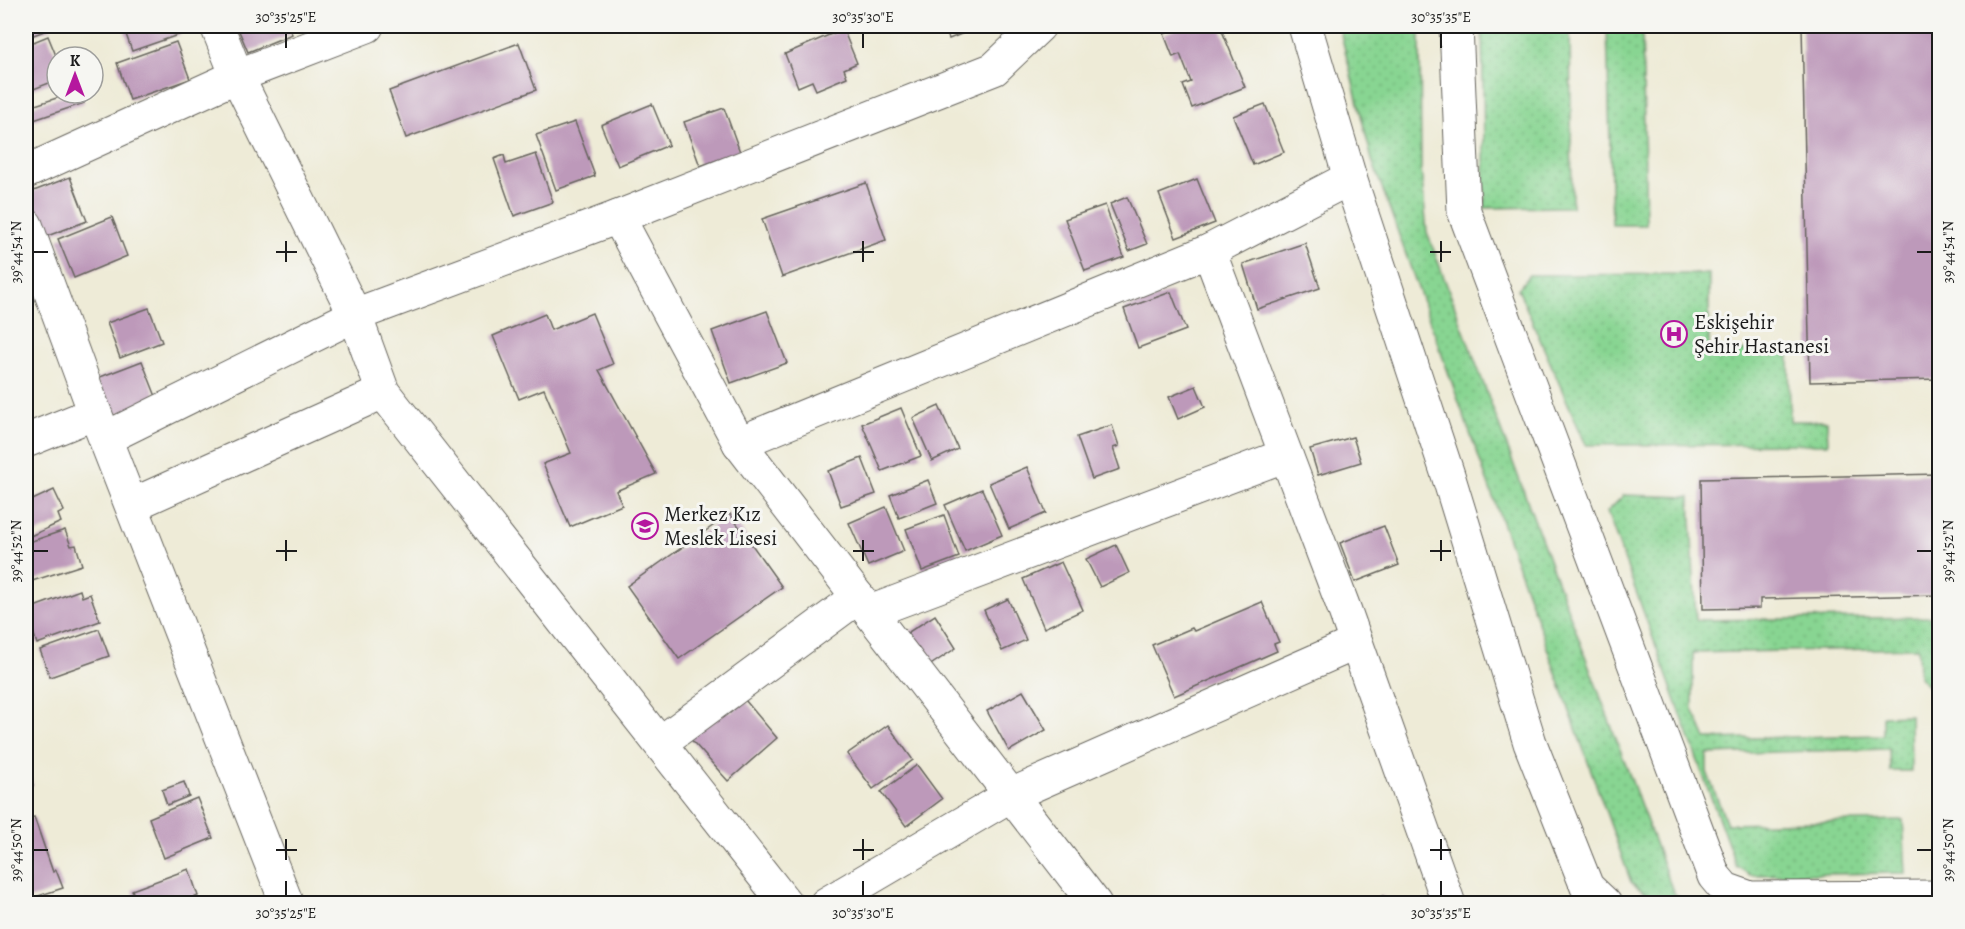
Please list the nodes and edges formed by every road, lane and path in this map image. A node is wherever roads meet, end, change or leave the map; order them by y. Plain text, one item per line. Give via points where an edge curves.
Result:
1 (217, 26) edge
2 (366, 26) edge
3 (1039, 26) edge
4 (1305, 26) edge
5 (1456, 26) edge
6 (237, 76) junction
7 (26, 172) edge
8 (1350, 178) junction
9 (618, 217) junction
10 (26, 225) edge
11 (1209, 251) junction
12 (355, 315) junction
13 (383, 392) junction
14 (100, 425) junction
15 (26, 441) edge
16 (739, 443) junction
17 (1286, 455) junction
18 (132, 505) junction
19 (864, 604) junction
20 (1356, 643) junction
21 (660, 743) junction
22 (1011, 795) junction
23 (1940, 897) edge
24 (287, 903) edge
25 (786, 903) edge
26 (826, 903) edge
27 (1095, 903) edge
28 (1449, 903) edge
29 (1605, 903) edge

1 - 6 street
2 - 6 street
3 - 9 street via 994,69
4 - 8 street
5 - 23 street via 1464,211 1714,876 1725,889 1750,898
6 - 7 street
6 - 12 street
8 - 11 street
8 - 29 street via 1448,475 1530,743 1587,887
9 - 12 street
9 - 16 street
10 - 14 street
11 - 16 street
11 - 17 street
12 - 13 street
12 - 14 street
13 - 18 street
13 - 21 street
14 - 15 street
14 - 18 street
16 - 19 street
17 - 19 street
17 - 20 street
18 - 24 street
19 - 21 street
19 - 22 street
20 - 22 street
20 - 28 street
21 - 25 street
22 - 26 street
22 - 27 street

